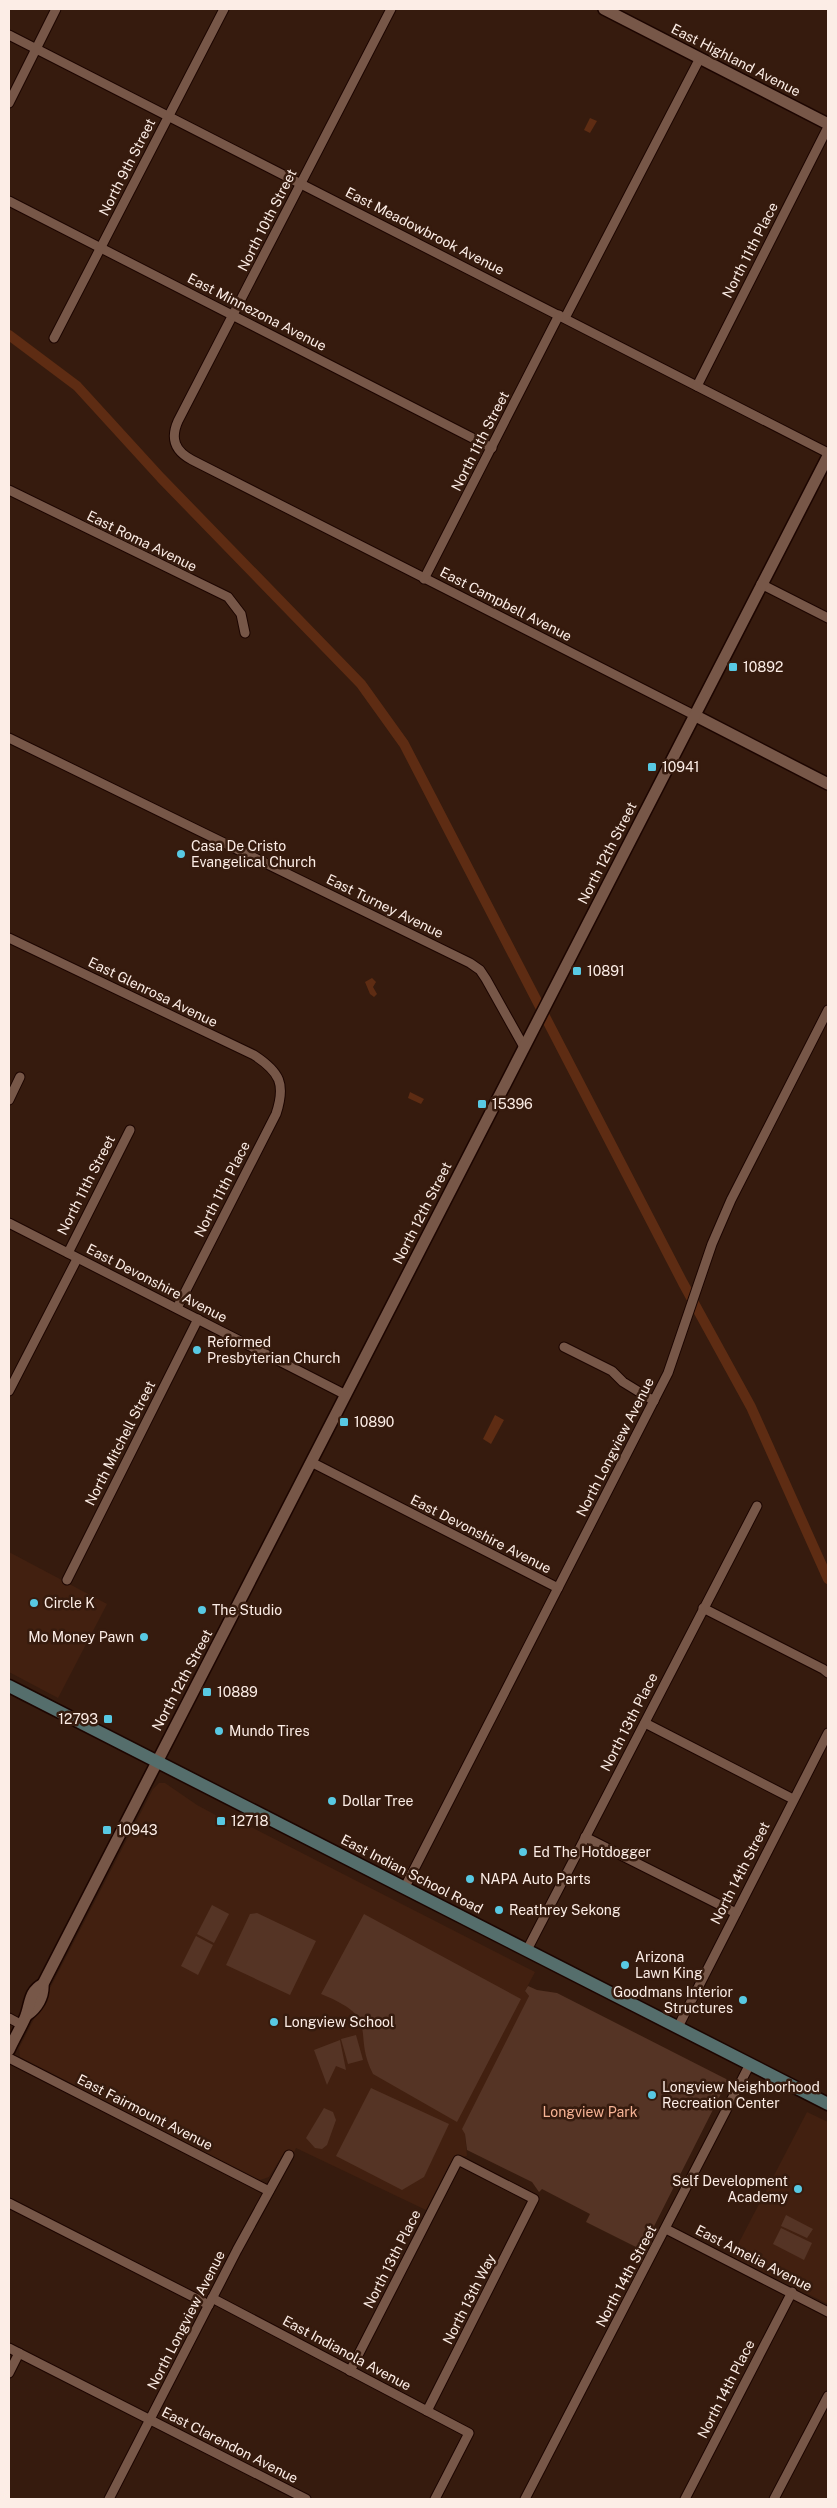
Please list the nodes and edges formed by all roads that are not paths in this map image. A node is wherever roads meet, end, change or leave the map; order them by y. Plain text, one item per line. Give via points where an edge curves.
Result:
1 (56, 9) edge
2 (224, 9) edge
3 (391, 9) edge
4 (604, 9) edge
5 (9, 35) edge
6 (36, 49) junction
7 (700, 58) junction
8 (9, 103) edge
9 (168, 116) junction
10 (828, 125) edge
11 (301, 184) junction
12 (9, 201) edge
13 (101, 248) junction
14 (233, 315) junction
15 (562, 317) junction
16 (54, 338) dead end
17 (697, 386) junction
18 (175, 446) joint
19 (492, 448) junction
20 (828, 455) edge
21 (9, 490) edge
22 (424, 580) junction
23 (761, 584) junction
24 (828, 618) edge
25 (245, 633) dead end
26 (694, 715) junction
27 (9, 738) edge
28 (828, 784) edge
29 (9, 938) edge
30 (828, 1010) edge
31 (524, 1047) junction
32 (20, 1077) dead end
33 (280, 1080) joint
34 (9, 1100) edge
35 (130, 1130) dead end
36 (9, 1223) edge
37 (68, 1253) junction
38 (77, 1258) junction
39 (177, 1308) junction
40 (198, 1319) junction
41 (564, 1347) dead end
42 (9, 1391) edge
43 (346, 1395) junction
44 (654, 1401) junction
45 (311, 1462) junction
46 (757, 1506) dead end
47 (67, 1580) dead end
48 (558, 1588) junction
49 (704, 1608) junction
50 (828, 1673) edge
51 (9, 1686) edge
52 (645, 1723) junction
53 (828, 1733) edge
54 (156, 1762) junction
55 (793, 1799) junction
56 (586, 1837) junction
57 (405, 1887) junction
58 (736, 1913) junction
59 (527, 1950) junction
60 (9, 2018) edge
61 (24, 2020) junction
62 (678, 2027) junction
63 (9, 2050) edge
64 (9, 2058) edge
65 (750, 2064) junction
66 (828, 2104) edge
67 (289, 2155) dead end
68 (269, 2191) junction
69 (534, 2199) joint
70 (9, 2203) edge
71 (666, 2229) junction
72 (792, 2292) junction
73 (210, 2302) junction
74 (828, 2312) edge
75 (9, 2348) edge
76 (19, 2353) junction
77 (350, 2370) junction
78 (9, 2373) edge
79 (828, 2396) edge
80 (427, 2411) junction
81 (150, 2420) junction
82 (109, 2499) edge
83 (306, 2499) edge
84 (435, 2499) edge
85 (525, 2499) edge
86 (684, 2499) edge
87 (774, 2499) edge

1 - 6 street
2 - 9 street, North 9th Street
3 - 11 street, North 10th Street
4 - 7 street, East Highland Avenue
5 - 6 street, East Meadowbrook Avenue
6 - 8 street
6 - 9 street, East Meadowbrook Avenue
7 - 10 street, East Highland Avenue
7 - 15 street, North 11th Street
9 - 11 street, East Meadowbrook Avenue
9 - 13 street, North 9th Street
10 - 17 street, North 11th Place
11 - 14 street, North 10th Street
11 - 15 street, East Meadowbrook Avenue
12 - 13 street, East Minnezona Avenue
13 - 14 street, East Minnezona Avenue
13 - 16 street, North 9th Street
14 - 18 street, North 10th Street via 175,427
14 - 19 street, East Minnezona Avenue
15 - 17 street, East Meadowbrook Avenue
15 - 19 street, North 11th Street
17 - 20 street, East Meadowbrook Avenue
18 - 22 street, East Campbell Avenue via 183,455
19 - 22 street, North 11th Street
20 - 23 street, North 12th Street
21 - 25 street, East Roma Avenue via 228,597 242,614
22 - 26 street, East Campbell Avenue
23 - 24 street
23 - 26 street, North 12th Street
26 - 28 street, East Campbell Avenue
26 - 31 street, North 12th Street
27 - 31 street, East Turney Avenue via 470,963 486,979
29 - 33 street, East Glenrosa Avenue via 254,1055 265,1062
30 - 44 street, North Longview Avenue via 731,1200 697,1285 668,1373
31 - 43 street, North 12th Street
32 - 34 street
33 - 39 street, North 11th Place via 276,1114
35 - 37 street, North 11th Street
36 - 37 street, East Devonshire Avenue
37 - 38 street, East Devonshire Avenue
38 - 39 street, East Devonshire Avenue
38 - 42 street
39 - 40 street, East Devonshire Avenue
40 - 43 street, East Devonshire Avenue
40 - 47 street, North Mitchell Street
41 - 44 street via 612,1371 623,1382
43 - 45 street, North 12th Street
44 - 48 street, North Longview Avenue
45 - 48 street, East Devonshire Avenue
45 - 54 street, North 12th Street
46 - 49 street, North 13th Place
48 - 57 street, North Longview Avenue
49 - 50 street
49 - 52 street, North 13th Place
51 - 54 main road, East Indian School Road
52 - 55 street
52 - 56 street, North 13th Place
53 - 55 street, North 14th Street
54 - 57 main road, East Indian School Road
54 - 61 street, North 12th Street via 43,1984 35,1988 28,2001
55 - 58 street, North 14th Street
56 - 58 street
56 - 59 street, North 13th Place
57 - 59 main road, East Indian School Road
58 - 62 street, North 14th Street
59 - 62 main road, East Indian School Road
60 - 61 street
61 - 63 street, North 12th Street
62 - 65 main road, East Indian School Road
64 - 68 street, East Fairmount Avenue
65 - 66 main road, East Indian School Road
65 - 71 street, North 14th Street
67 - 68 street, North Longview Avenue
68 - 73 street, North Longview Avenue
69 - 77 street, North 13th Place via 458,2160
69 - 80 street, North 13th Way
70 - 73 street, East Indianola Avenue
71 - 72 street, East Amelia Avenue
71 - 85 street, North 14th Street
72 - 74 street, East Amelia Avenue
72 - 86 street, North 14th Place
73 - 77 street, East Indianola Avenue
73 - 81 street, North Longview Avenue
75 - 76 street, East Clarendon Avenue
76 - 78 street
76 - 81 street, East Clarendon Avenue
77 - 80 street, East Indianola Avenue
79 - 87 street
80 - 84 street, East Indianola Avenue via 469,2432
81 - 82 street, North Longview Avenue
81 - 83 street, East Clarendon Avenue

